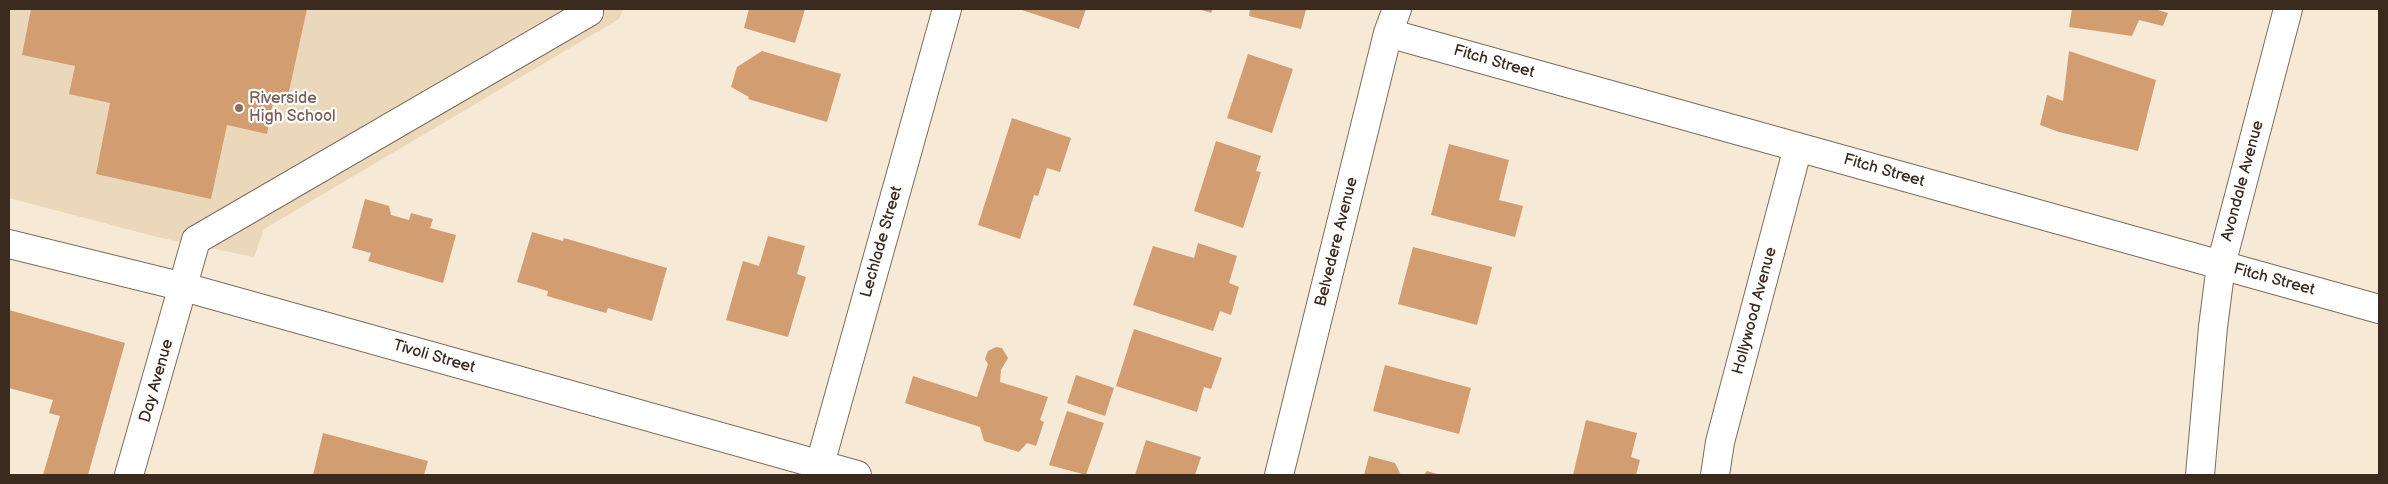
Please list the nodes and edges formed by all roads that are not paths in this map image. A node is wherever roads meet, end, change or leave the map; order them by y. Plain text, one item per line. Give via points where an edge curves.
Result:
1 (590, 9) edge
2 (948, 9) edge
3 (2288, 9) edge
4 (1393, 21) edge
5 (1798, 147) junction
6 (9, 244) edge
7 (2221, 265) junction
8 (184, 287) junction
9 (2379, 309) edge
10 (818, 470) edge
11 (129, 475) edge
12 (857, 475) edge
13 (1279, 475) edge
14 (1715, 475) edge
15 (2200, 475) edge

1 - 8 street, Day Avenue via 196,240
2 - 10 street, Lechlade Street
3 - 7 street, Avondale Avenue
4 - 5 street, Fitch Street
4 - 13 street, Belvedere Avenue
5 - 7 street, Fitch Street
5 - 14 street, Hollywood Avenue via 1720,442
6 - 8 street, Tivoli Street
7 - 9 street, Fitch Street
7 - 15 street, Avondale Avenue
8 - 10 street, Tivoli Street
8 - 11 street, Day Avenue
10 - 12 street, Tivoli Street

